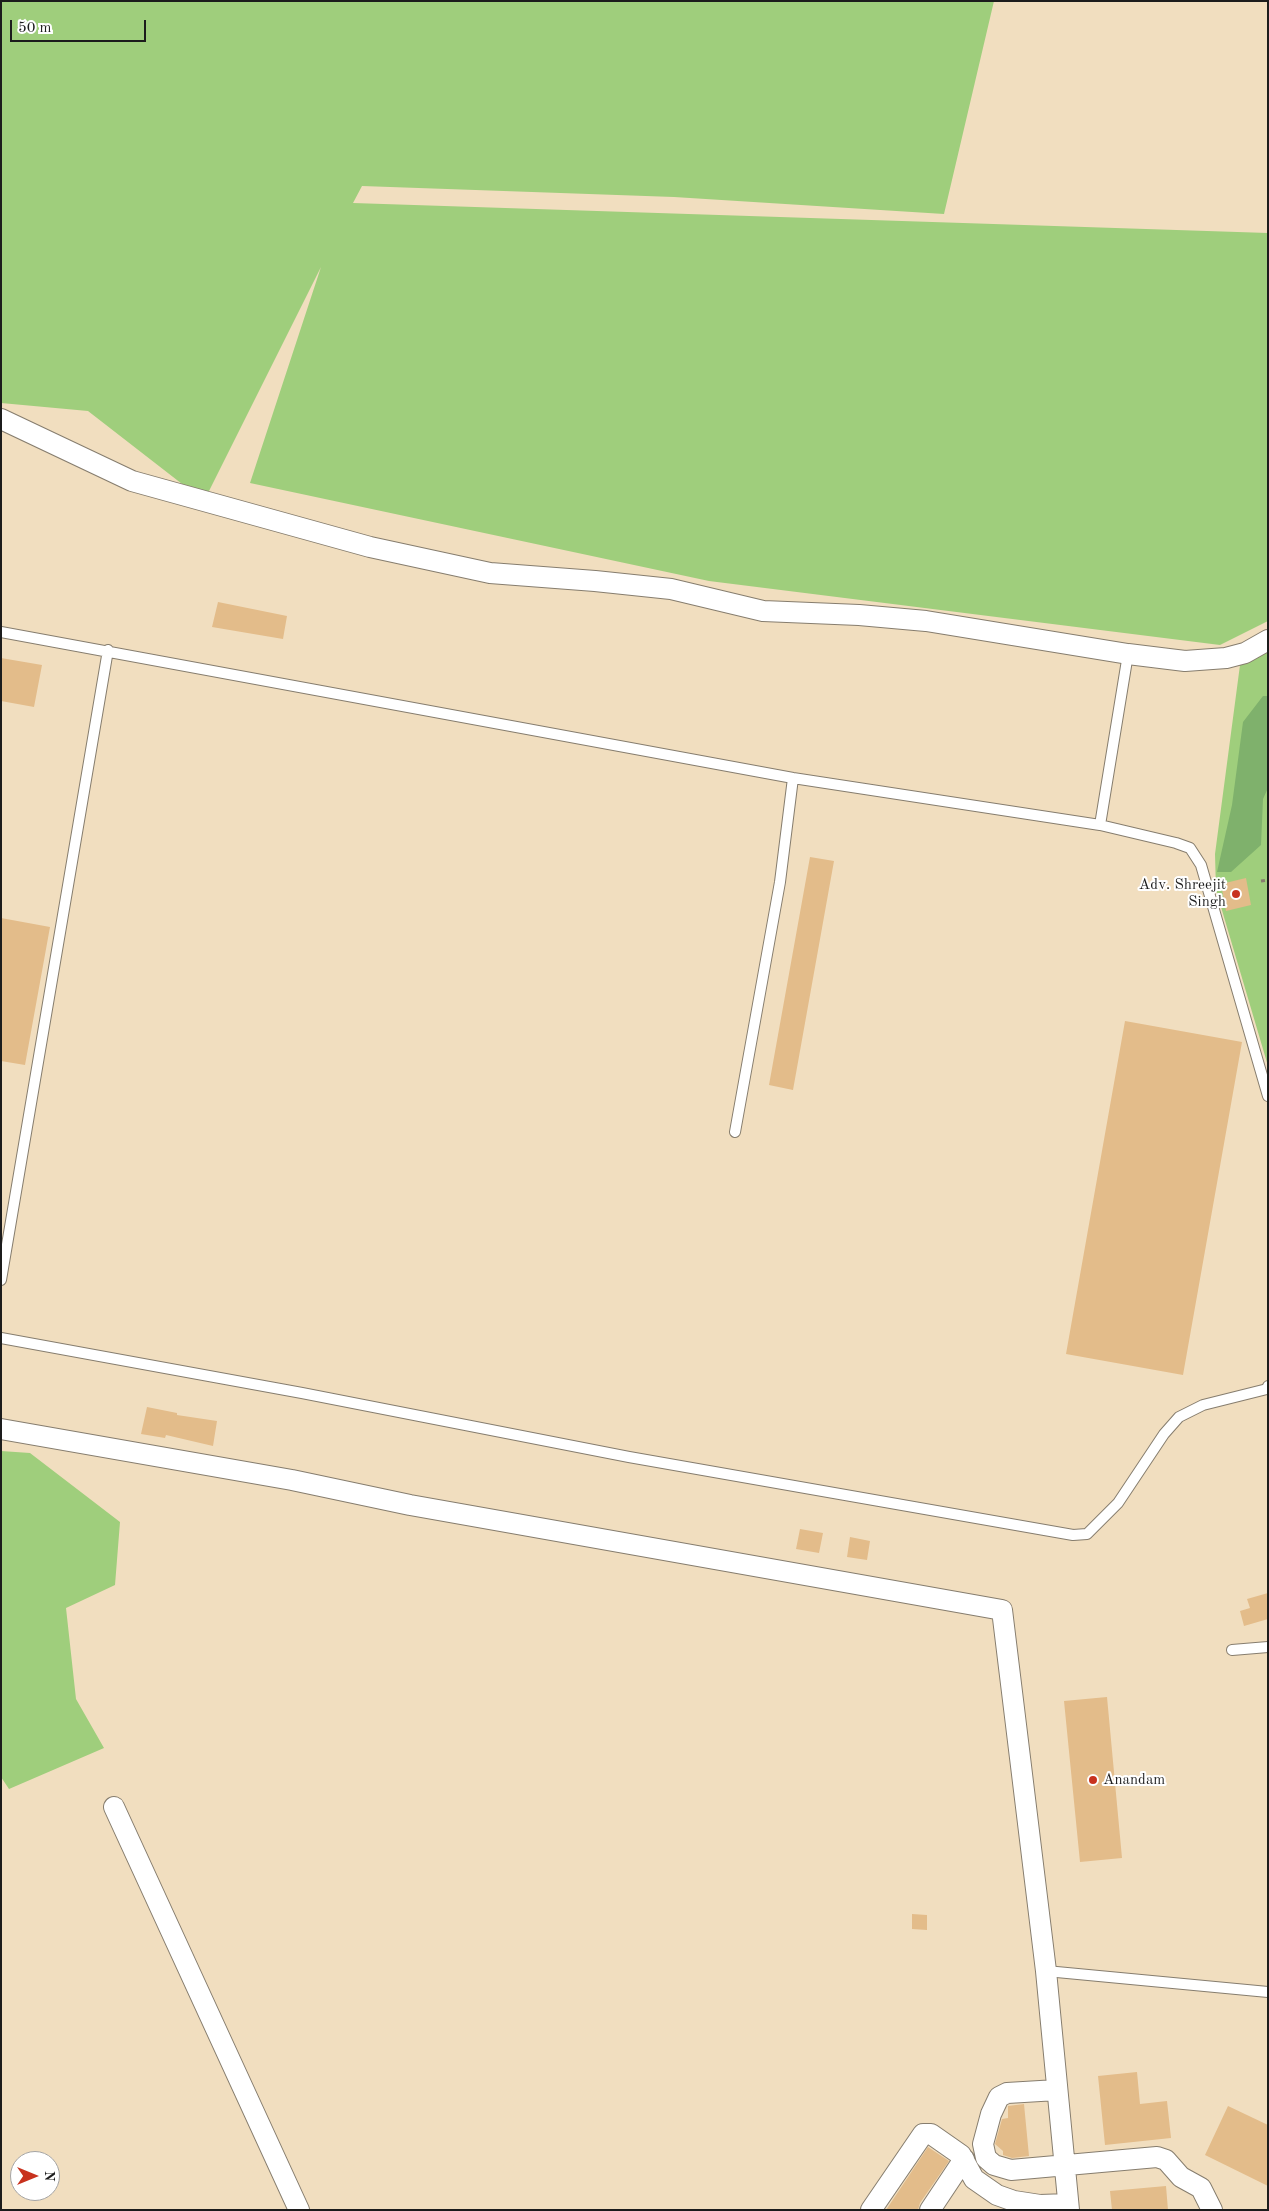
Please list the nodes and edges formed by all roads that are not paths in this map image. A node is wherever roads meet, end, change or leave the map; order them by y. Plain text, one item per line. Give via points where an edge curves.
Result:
1 (1, 419) edge
2 (1, 632) edge
3 (1268, 640) edge
4 (108, 650) junction
5 (1128, 654) junction
6 (794, 778) junction
7 (1100, 825) junction
8 (1268, 1096) edge
9 (736, 1132) dead end
10 (1, 1280) edge
11 (1, 1338) edge
12 (1268, 1386) edge
13 (1, 1429) edge
14 (1268, 1647) edge
15 (1232, 1650) dead end
16 (114, 1807) dead end
17 (1046, 1971) junction
18 (1268, 1992) edge
19 (1057, 2090) junction
20 (964, 2159) junction
21 (1064, 2166) junction
22 (1068, 2207) edge
23 (299, 2210) edge
24 (871, 2210) edge
25 (930, 2210) edge
26 (1212, 2210) edge

1 - 5 street via 132,482 370,547 490,573 671,589 763,611 926,621
2 - 4 lane
3 - 5 street via 1245,653 1207,660 1185,661
4 - 6 lane
4 - 10 lane
5 - 7 lane
6 - 7 lane
6 - 9 lane via 780,882
7 - 8 lane via 1176,842 1190,848 1196,856
11 - 12 lane via 630,1457 1073,1535 1087,1534 1118,1503 1178,1417 1203,1405 1267,1389
13 - 17 street via 1002,1610
14 - 15 lane
16 - 23 street
17 - 18 lane
17 - 19 street
19 - 21 street
19 - 21 street via 1007,2093 999,2097 983,2144 986,2158 994,2165 1011,2170
20 - 22 street via 974,2179 997,2195 1014,2201
20 - 24 street via 931,2134 923,2134
20 - 25 street
21 - 22 street
21 - 26 street via 1156,2157 1166,2160 1181,2177 1201,2188

